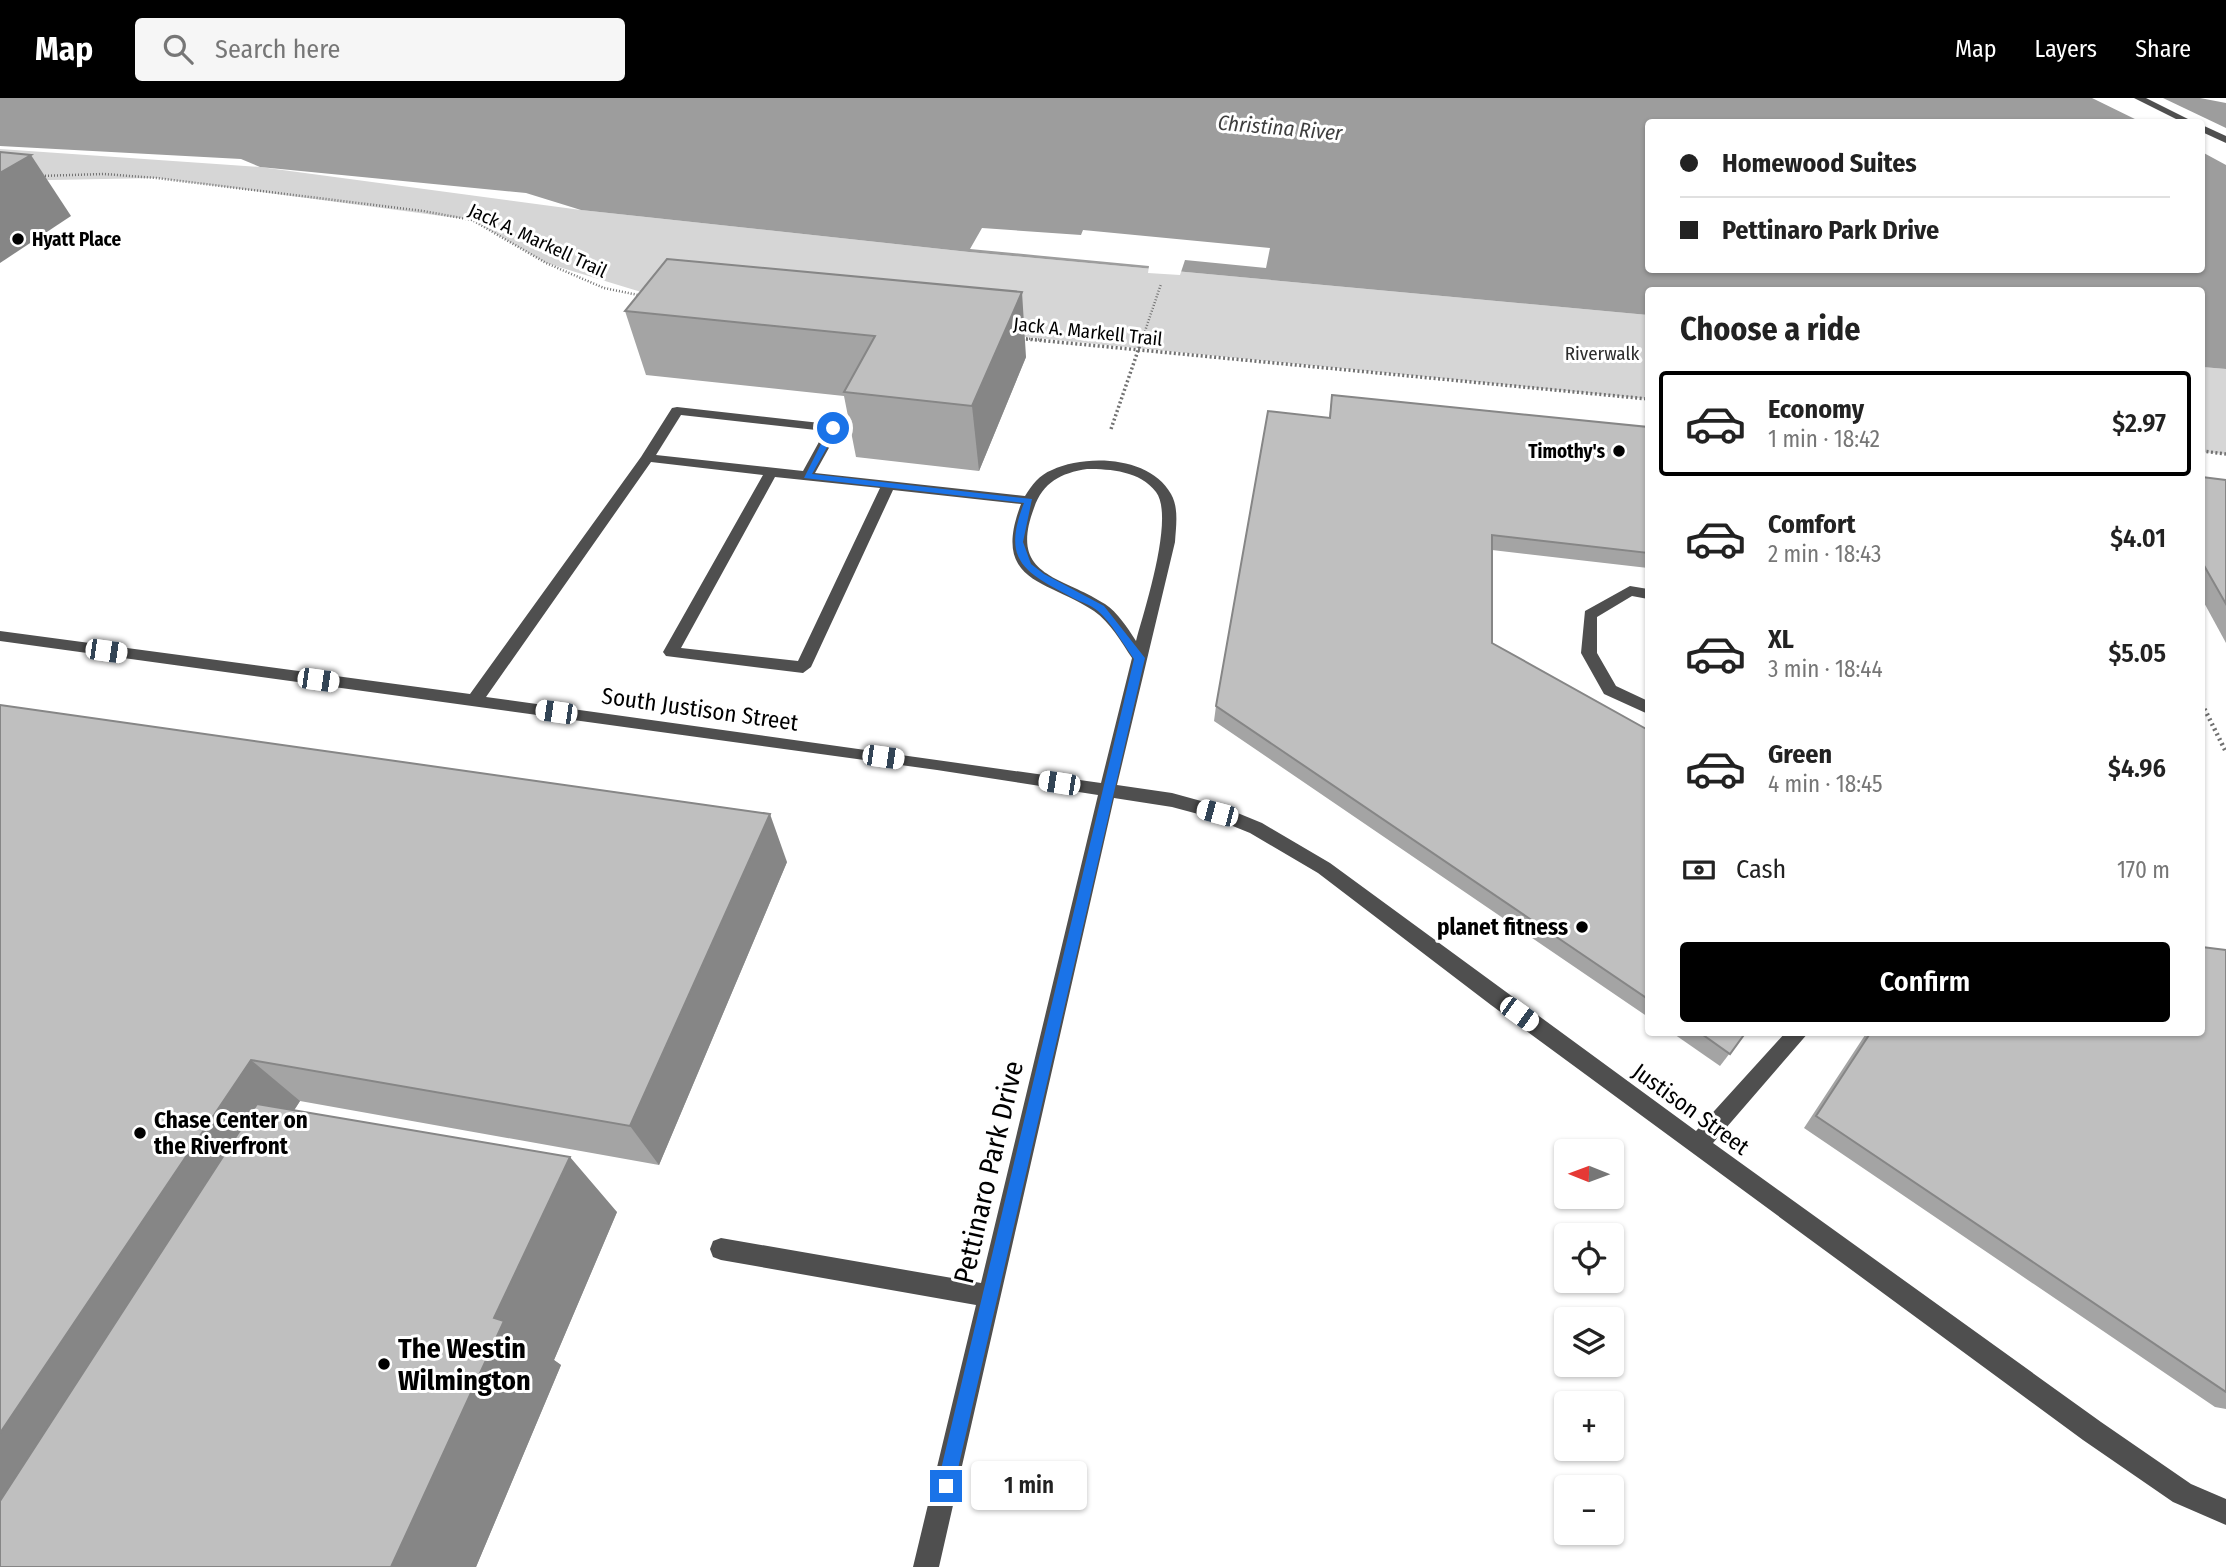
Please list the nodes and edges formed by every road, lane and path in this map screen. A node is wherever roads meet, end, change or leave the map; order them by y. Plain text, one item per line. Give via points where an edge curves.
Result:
1 (2139, 98) edge
2 (2183, 119) edge
3 (2205, 130) edge
4 (2226, 140) edge
5 (32, 177) dead end
6 (1161, 284) dead end
7 (651, 297) edge
8 (1014, 337) edge
9 (1139, 350) junction
10 (1645, 399) edge
11 (2205, 452) edge
12 (2226, 454) edge
13 (647, 458) junction
14 (1098, 465) junction
15 (771, 472) junction
16 (807, 476) junction
17 (888, 485) junction
18 (1029, 501) junction
19 (1645, 594) edge
20 (0, 636) edge
21 (1140, 658) junction
22 (474, 701) junction
23 (1645, 707) edge
24 (2205, 710) edge
25 (2226, 752) edge
26 (1107, 791) junction
27 (1795, 1036) edge
28 (1698, 1144) junction
29 (721, 1249) dead end
30 (990, 1296) junction
31 (2226, 1512) edge
32 (926, 1567) edge

1 - 2 street
3 - 4 street
5 - 7 path, Jack A. Markell Trail via 104,174 156,178 472,220 546,264 604,288
6 - 9 path
8 - 9 path, Jack A. Markell Trail
9 - 10 path, Jack A. Markell Trail
9 - 14 path
11 - 12 path
13 - 15 street
13 - 16 street via 677,411 833,428
13 - 22 street
14 - 18 street, Pettinaro Park Drive via 1059,471 1044,480
14 - 21 street, Pettinaro Park Drive via 1130,469 1151,480 1168,502 1168,542
15 - 16 street
15 - 17 street via 671,652 803,667
16 - 17 street
17 - 18 street
18 - 21 street, Pettinaro Park Drive via 1019,542 1026,565 1101,608
19 - 23 street via 1630,591 1590,615 1589,653 1610,690
20 - 22 street, South Justison Street
21 - 26 street, Pettinaro Park Drive
22 - 26 street, South Justison Street
24 - 25 path
26 - 28 street, Justison Street via 1172,800 1217,813 1290,846
26 - 30 street, Pettinaro Park Drive
27 - 28 street
28 - 31 street, Justison Street via 2119,1450 2182,1493
29 - 30 street
30 - 32 street, Pettinaro Park Drive

